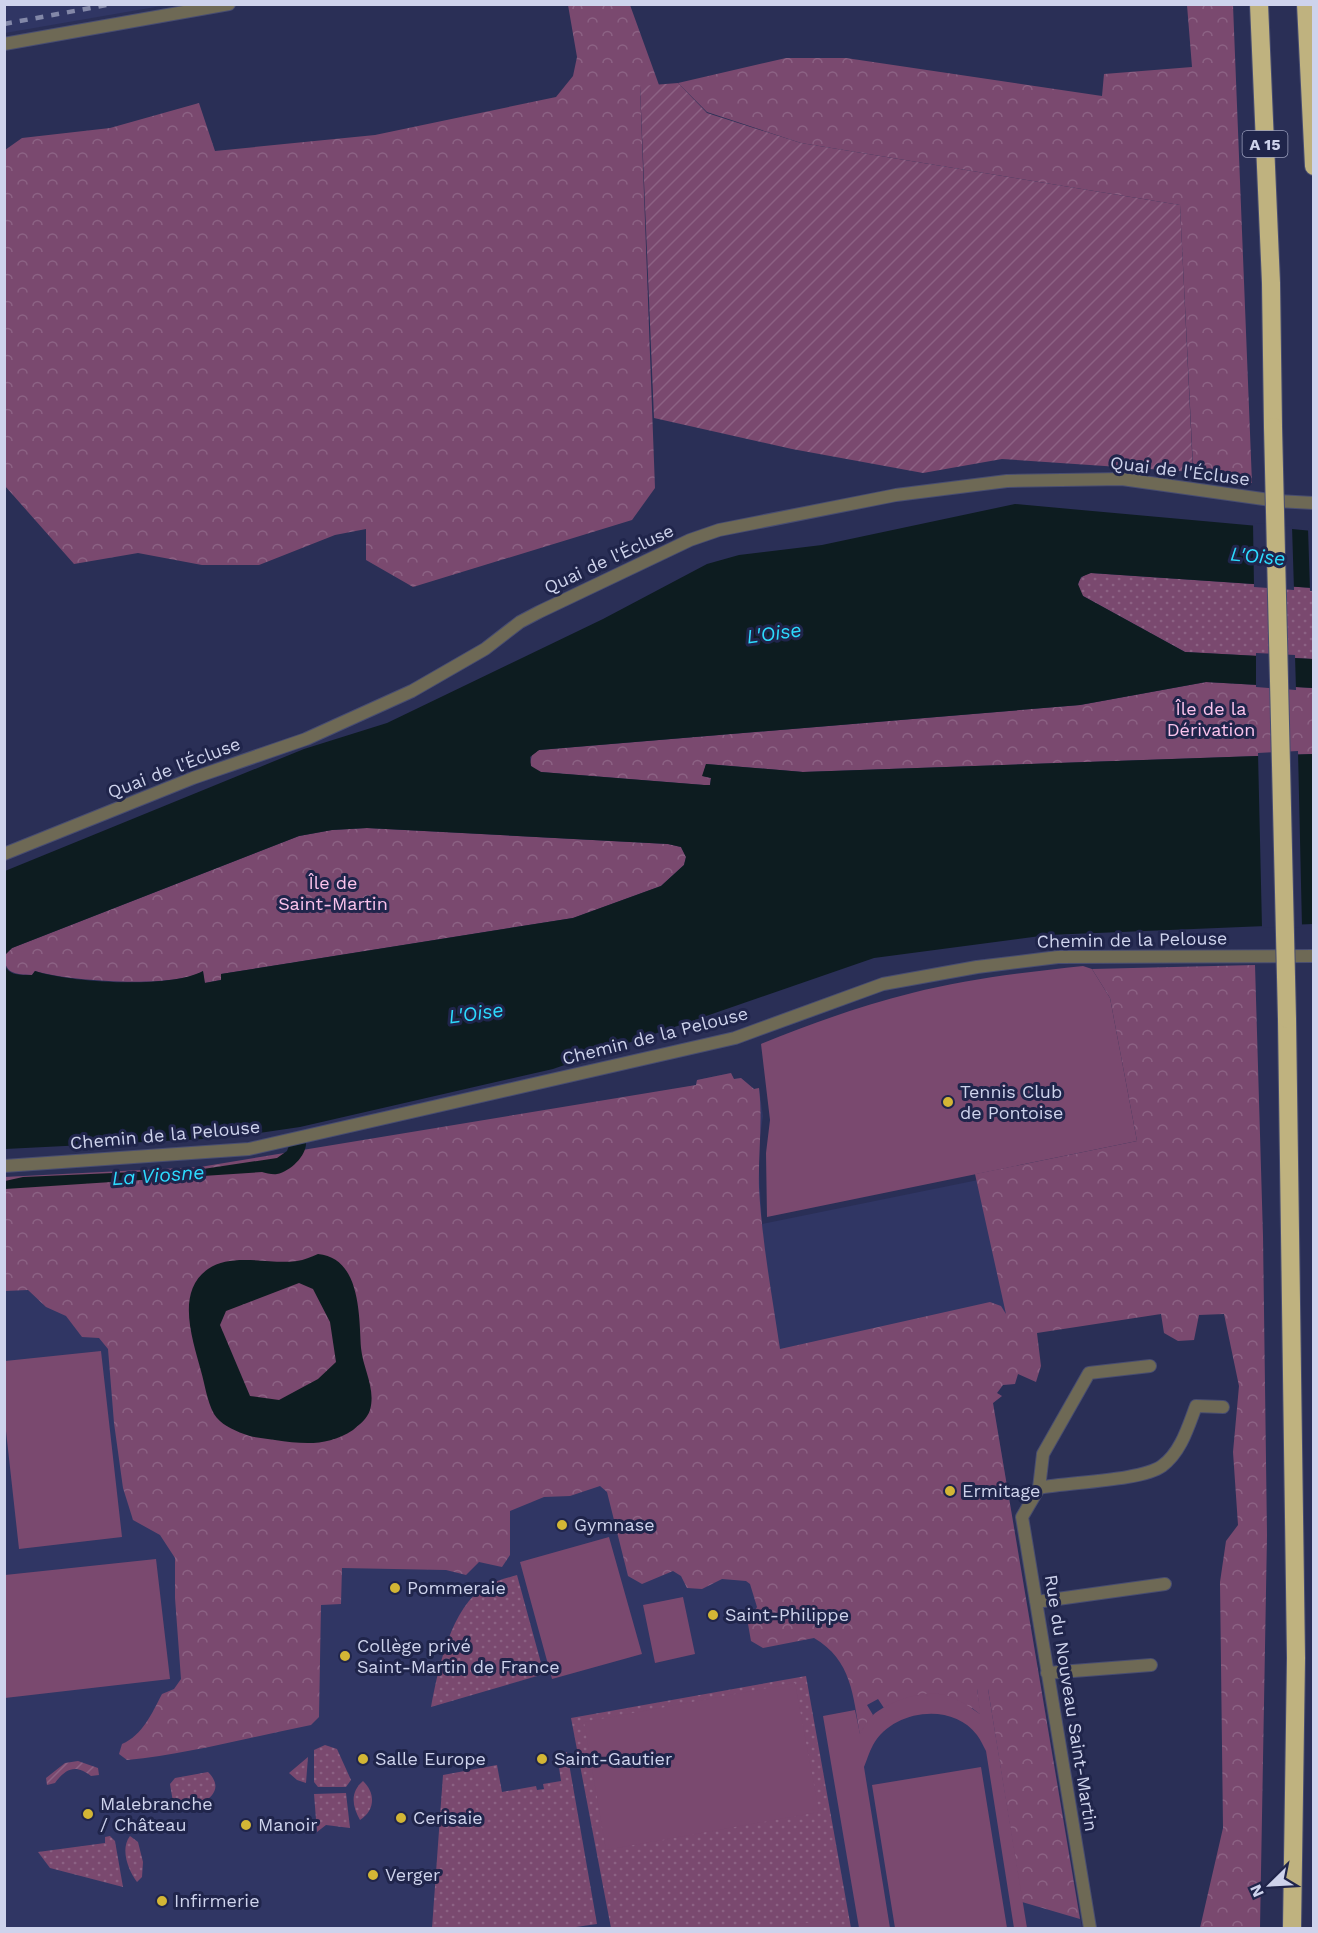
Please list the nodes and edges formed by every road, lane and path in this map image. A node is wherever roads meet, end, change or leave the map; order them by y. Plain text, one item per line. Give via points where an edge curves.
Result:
1 (229, 4) edge
2 (1259, 4) edge
3 (1306, 4) edge
4 (4, 44) edge
5 (1314, 166) edge
6 (1314, 503) edge
7 (4, 854) edge
8 (1314, 956) edge
9 (4, 1166) edge
10 (1150, 1366) dead end
11 (1223, 1407) dead end
12 (1040, 1488) junction
13 (1165, 1584) dead end
14 (1036, 1602) junction
15 (1151, 1665) dead end
16 (1047, 1673) junction
17 (1090, 1929) edge
18 (1292, 1929) edge

1 - 4 street
2 - 18 highway, A 15, bridge via 1271,283 1287,1019 1296,1647
3 - 5 highway, A 15
6 - 7 street, Quai de l'Écluse via 1122,479 1006,481 896,495 719,530 539,612 485,649 402,696 306,739 193,778
8 - 9 street, Chemin de la Pelouse via 1058,957 976,967 883,984 735,1038 249,1149
10 - 12 street via 1089,1373 1043,1454
11 - 12 street via 1196,1406 1183,1441 1162,1466 1134,1475
12 - 14 street, Rue du Nouveau Saint-Martin via 1022,1517
13 - 14 street
14 - 16 street, Rue du Nouveau Saint-Martin
15 - 16 street
16 - 17 street, Rue du Nouveau Saint-Martin

